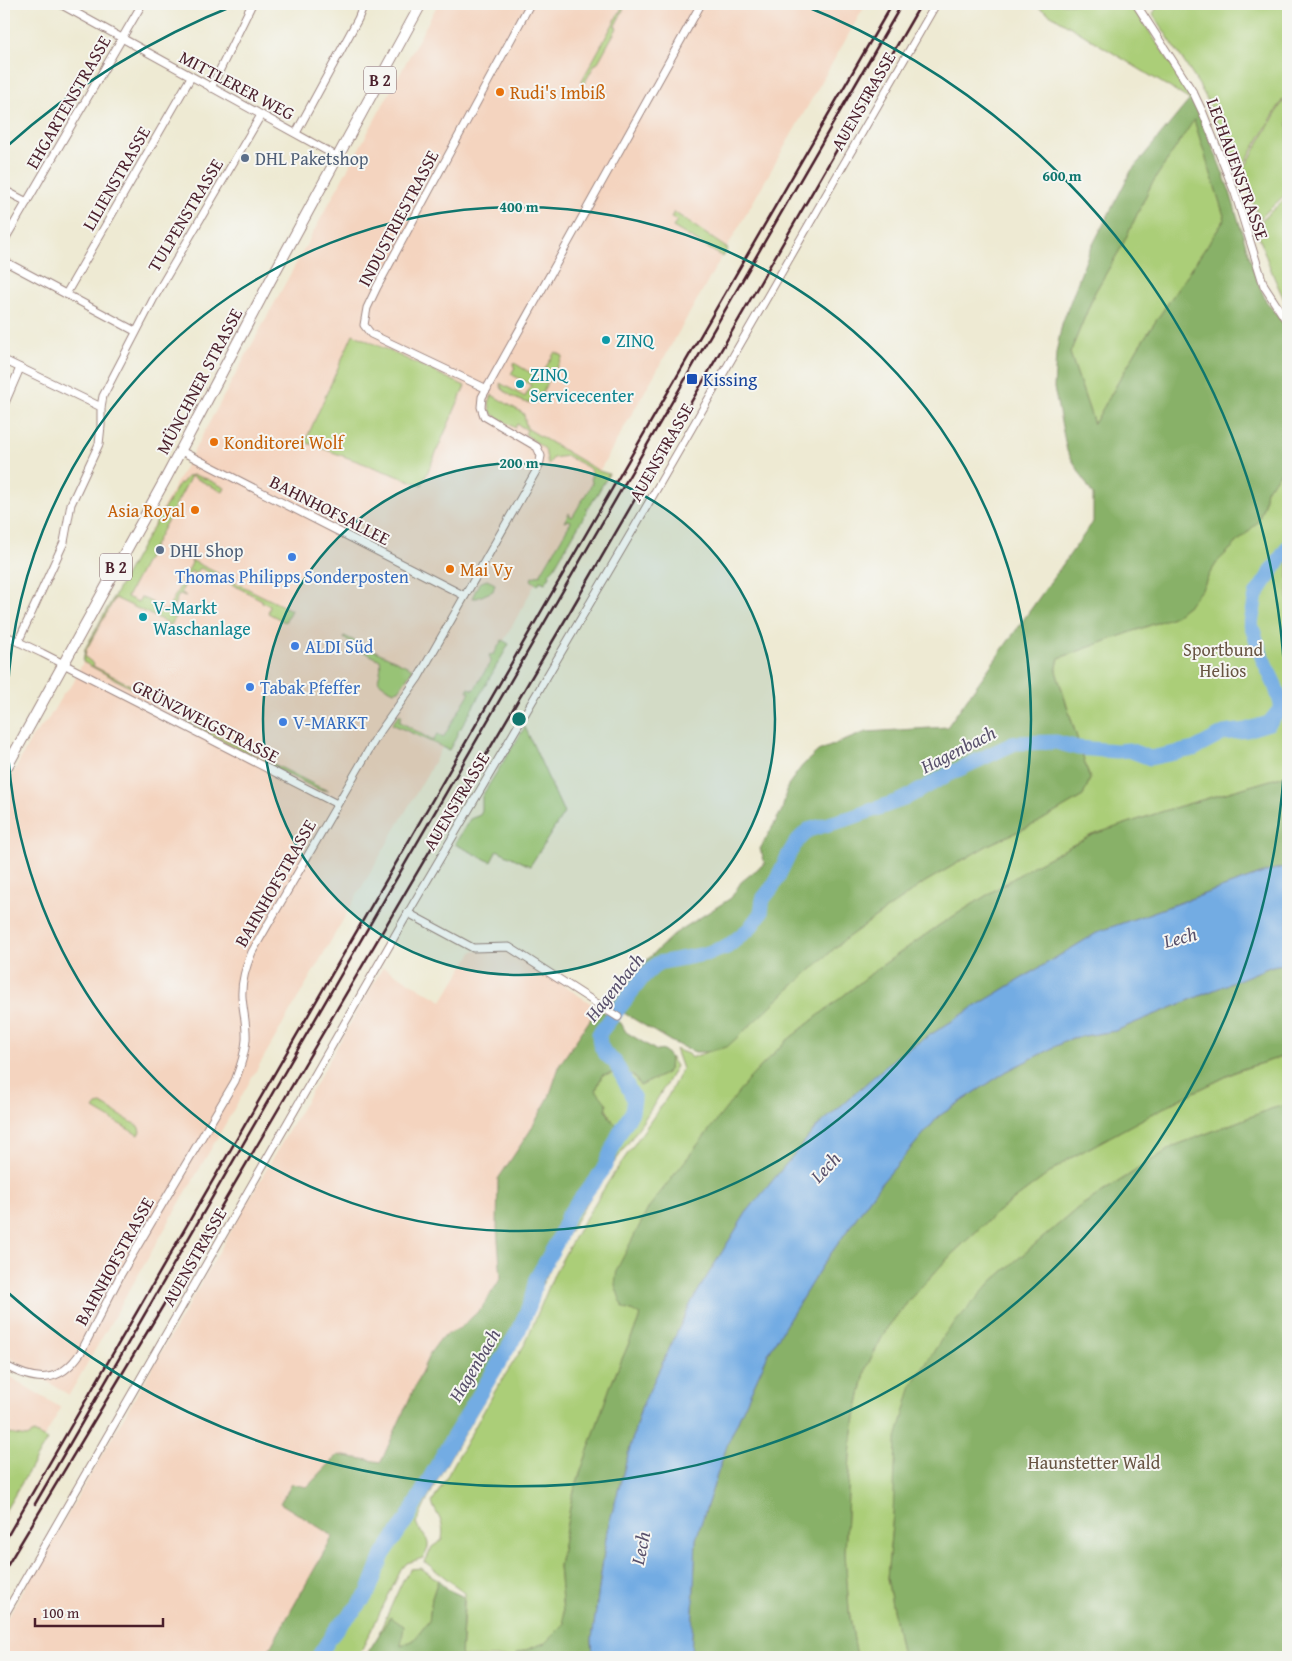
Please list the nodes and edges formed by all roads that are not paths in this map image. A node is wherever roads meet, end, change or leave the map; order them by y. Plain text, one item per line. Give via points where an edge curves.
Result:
1 (60, 4) edge
2 (142, 4) edge
3 (252, 4) edge
4 (364, 4) edge
5 (421, 4) edge
6 (530, 4) edge
7 (701, 4) edge
8 (936, 4) edge
9 (1136, 4) edge
10 (122, 39) junction
11 (191, 77) junction
12 (211, 88) junction
13 (261, 115) junction
14 (296, 133) junction
15 (338, 156) junction
16 (4, 190) edge
17 (27, 202) junction
18 (4, 241) edge
19 (4, 261) edge
20 (66, 294) junction
21 (1288, 322) edge
22 (136, 331) junction
23 (4, 360) edge
24 (20, 368) junction
25 (487, 388) junction
26 (4, 405) edge
27 (101, 407) junction
28 (181, 451) junction
29 (465, 596) junction
30 (4, 635) edge
31 (18, 642) junction
32 (62, 664) junction
33 (4, 772) edge
34 (337, 804) junction
35 (408, 913) junction
36 (618, 1017) dead end
37 (4, 1365) edge
38 (4, 1616) edge

1 - 10 street, MITTLERER WEG
2 - 10 street, EHGARTENSTRASSE
3 - 12 street
4 - 14 street
5 - 15 main road, MÜNCHNER STRASSE / B 2
6 - 25 street, INDUSTRIESTRASSE via 364,316 364,325 371,334
7 - 25 street
8 - 35 street, AUENSTRASSE
9 - 21 street, LECHAUENSTRASSE via 1204,113 1235,193 1264,286
10 - 11 street, MITTLERER WEG
10 - 17 street, EHGARTENSTRASSE
11 - 12 street, MITTLERER WEG
11 - 20 street, LILIENSTRASSE
12 - 13 street, MITTLERER WEG
13 - 14 street, MITTLERER WEG
13 - 22 street, TULPENSTRASSE
14 - 15 street, MITTLERER WEG
15 - 28 main road, MÜNCHNER STRASSE / B 2
16 - 17 street
17 - 18 street, EHGARTENSTRASSE
19 - 20 street
20 - 22 street
22 - 27 street, TULPENSTRASSE via 103,396
23 - 24 street
24 - 26 street
24 - 27 street
25 - 29 street, BAHNHOFSTRASSE via 481,403 484,416 537,447 541,456 539,466
27 - 31 street, TULPENSTRASSE via 99,444 71,504 64,542
28 - 29 street, BAHNHOFSALLEE
28 - 32 main road, MÜNCHNER STRASSE / B 2
29 - 34 street, BAHNHOFSTRASSE via 418,678 377,736
30 - 31 street, GRÜNZWEIGSTRASSE
31 - 32 street, GRÜNZWEIGSTRASSE
32 - 33 main road, MÜNCHNER STRASSE / B 2
32 - 34 street, GRÜNZWEIGSTRASSE
34 - 37 street, BAHNHOFSTRASSE via 246,966 242,996 246,1039 235,1081 121,1274 81,1352 67,1369 47,1378 27,1376
35 - 36 street via 473,948 509,947
35 - 38 street, AUENSTRASSE

